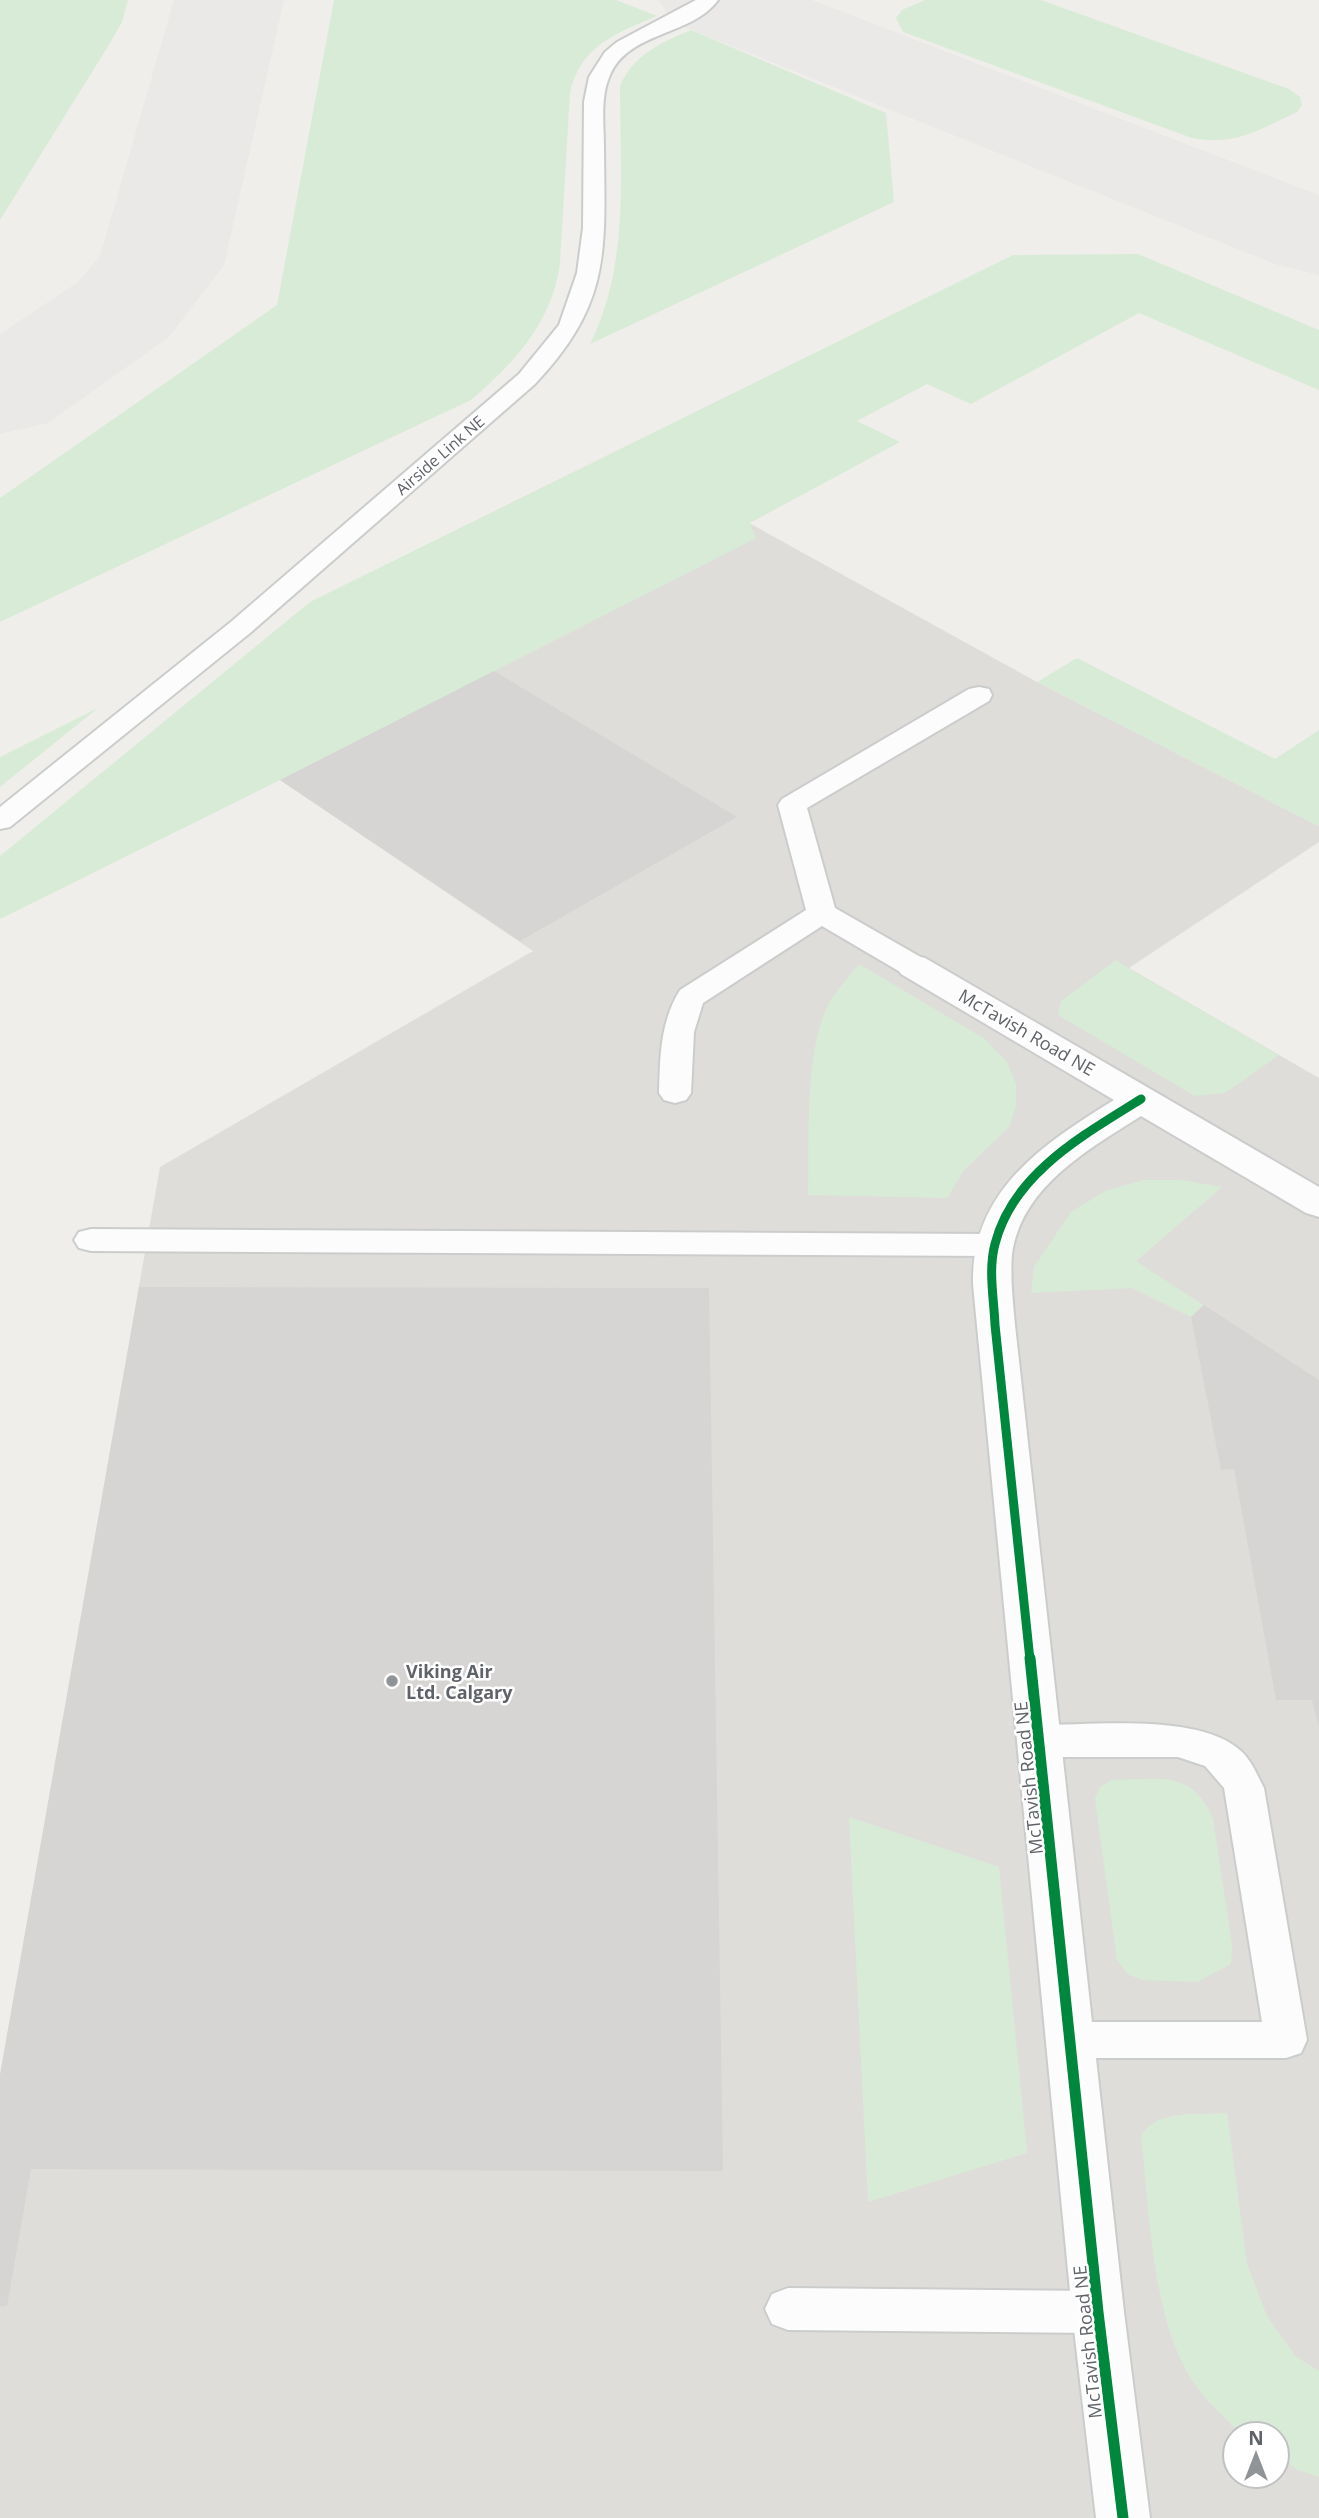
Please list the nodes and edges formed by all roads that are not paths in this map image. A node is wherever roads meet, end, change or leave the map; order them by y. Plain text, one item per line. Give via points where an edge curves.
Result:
1 (708, 0) edge
2 (979, 695) dead end
3 (0, 821) edge
4 (822, 912) junction
5 (913, 966) joint
6 (675, 1093) dead end
7 (1141, 1099) junction
8 (1319, 1204) edge
9 (91, 1240) dead end
10 (994, 1245) junction
11 (1040, 1741) junction
12 (1071, 2040) junction
13 (788, 2309) dead end
14 (1098, 2312) junction
15 (1123, 2518) edge

1 - 3 lane, Airside Link NE via 685,18 624,47 603,69 595,95 587,276 575,316 547,358 241,627
2 - 4 lane via 792,805
4 - 5 lane
4 - 6 lane via 691,997 678,1027
5 - 7 street, McTavish Road NE
7 - 8 street, McTavish Road NE
7 - 10 street, McTavish Road NE via 1048,1163 1006,1215
9 - 10 lane
10 - 11 street, McTavish Road NE via 995,1325
11 - 12 street, McTavish Road NE
11 - 12 lane via 1178,1741 1221,1756 1237,1770 1244,1788 1286,2040
12 - 14 street, McTavish Road NE
13 - 14 lane
14 - 15 street, McTavish Road NE

